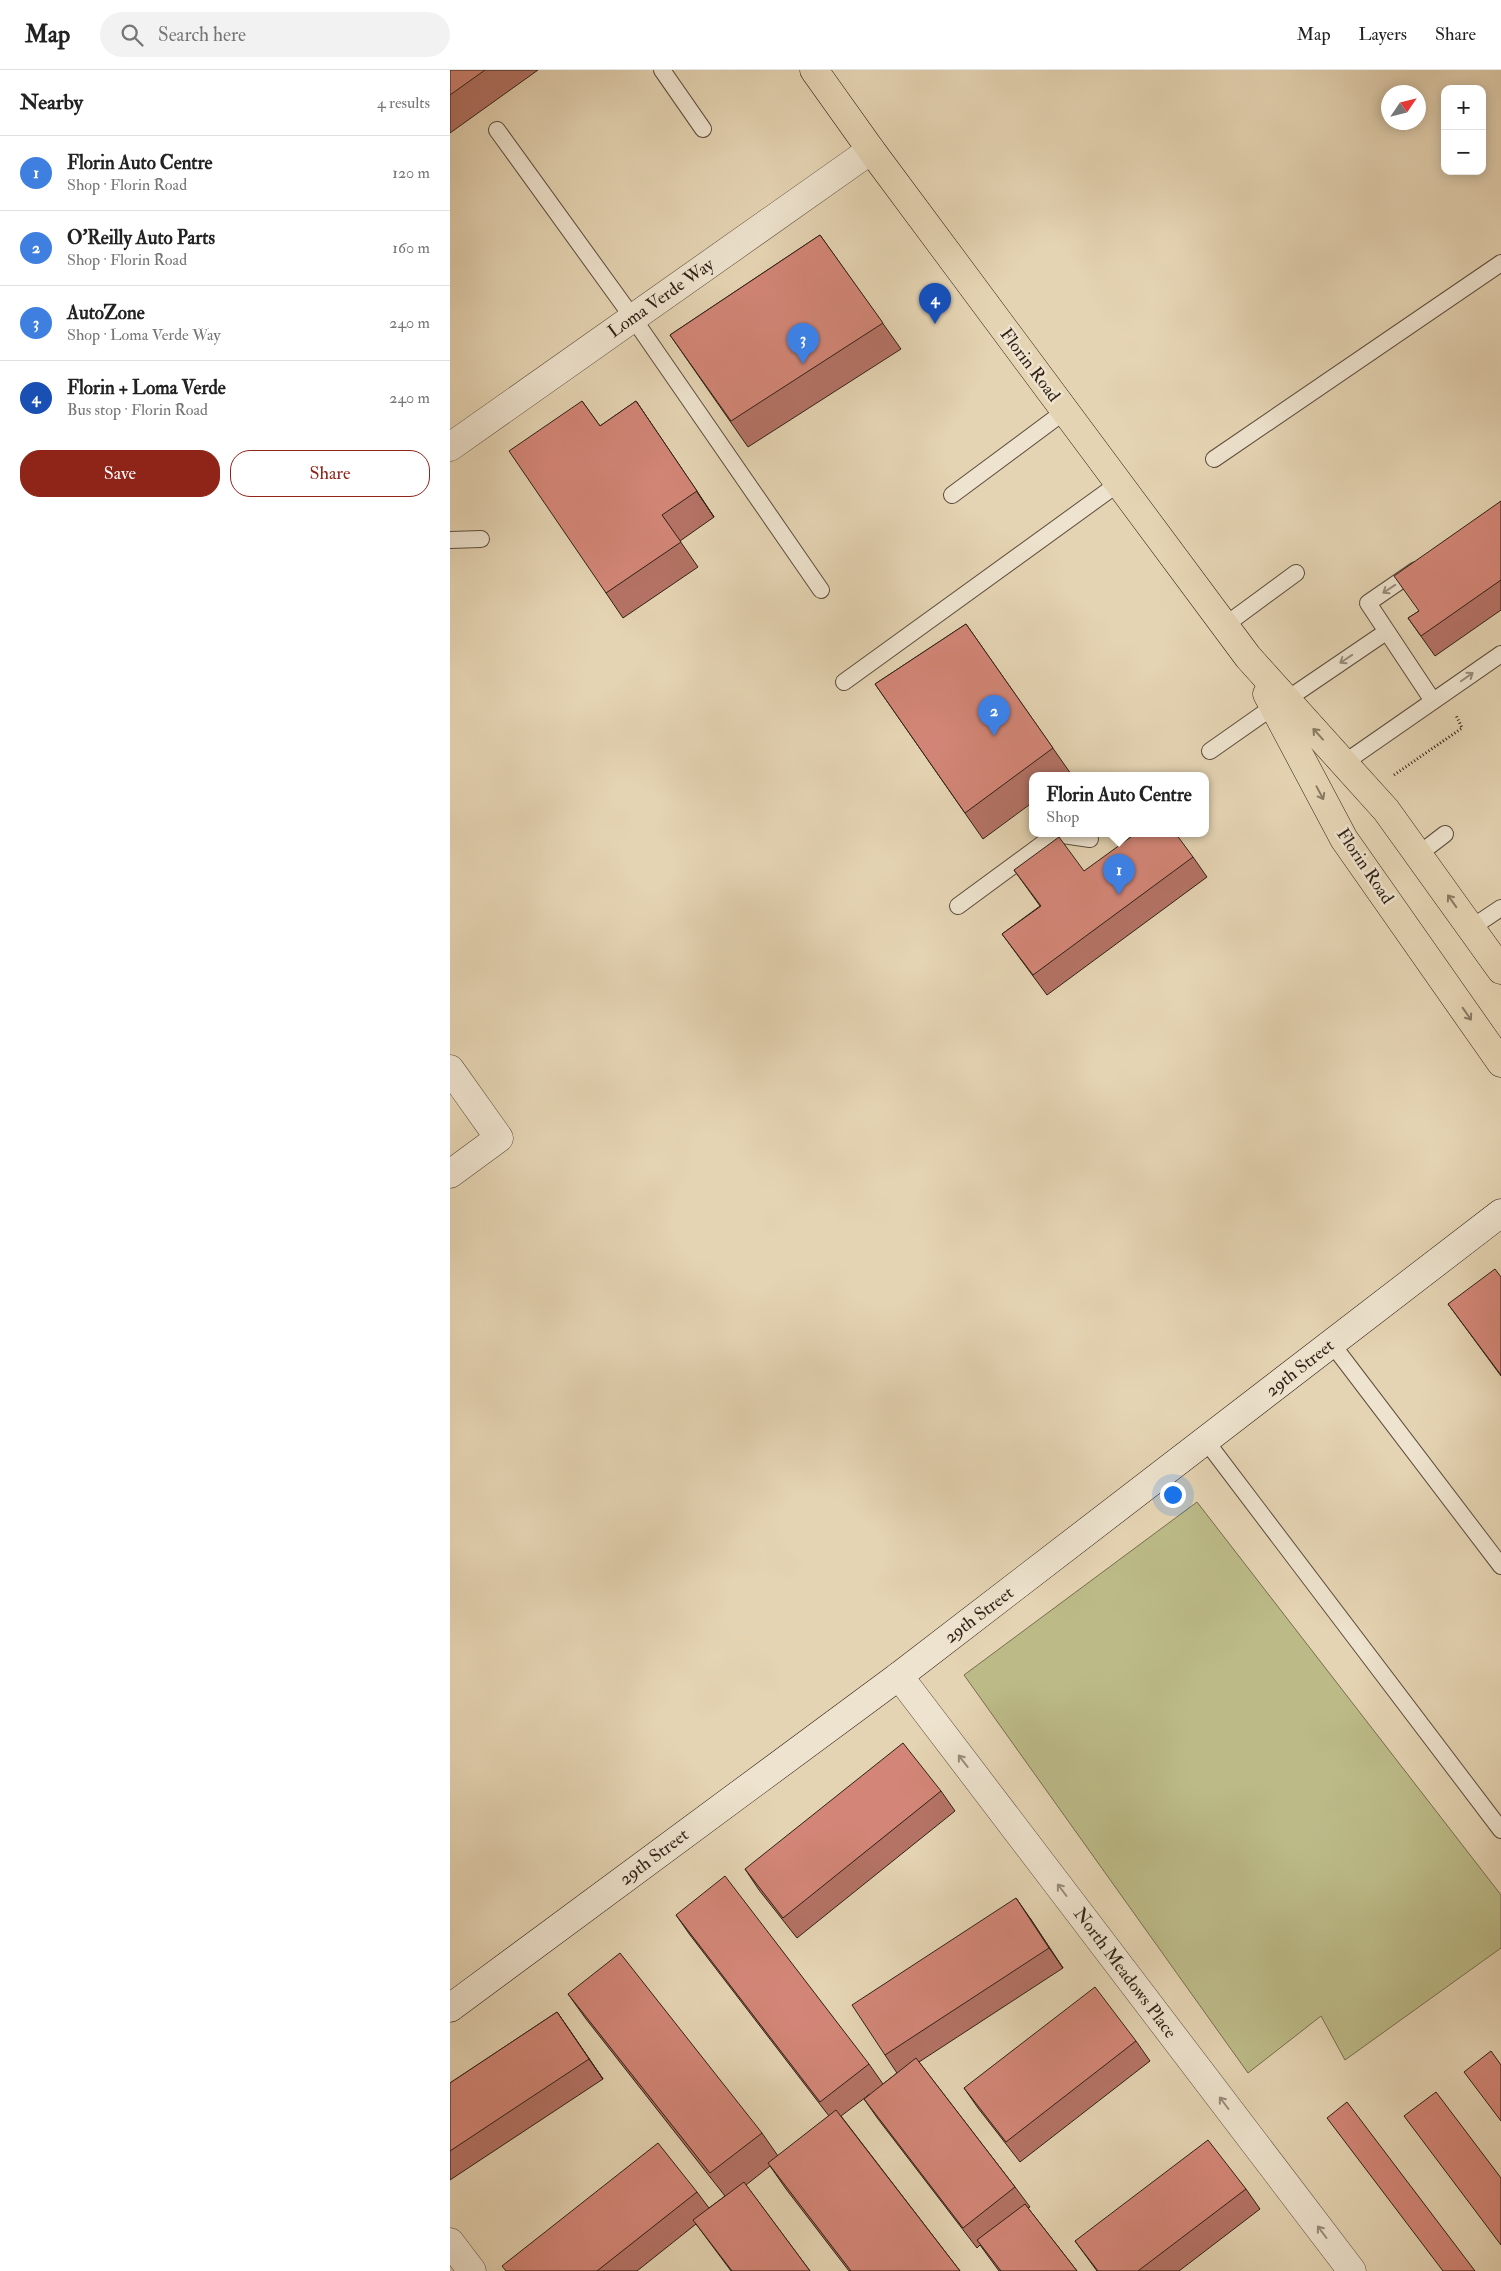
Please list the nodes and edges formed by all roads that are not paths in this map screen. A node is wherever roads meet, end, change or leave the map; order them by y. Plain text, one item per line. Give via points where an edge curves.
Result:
1 (662, 70) edge
2 (814, 70) edge
3 (703, 129) dead end
4 (497, 130) dead end
5 (871, 150) junction
6 (1501, 263) edge
7 (633, 318) junction
8 (1065, 411) junction
9 (450, 447) edge
10 (1214, 459) dead end
11 (1119, 484) junction
12 (952, 495) dead end
13 (481, 538) dead end
14 (450, 540) edge
15 (1430, 560) edge
16 (1296, 573) dead end
17 (821, 590) dead end
18 (1224, 626) junction
19 (1386, 632) junction
20 (1501, 654) edge
21 (844, 682) dead end
22 (1433, 701) junction
23 (1280, 703) junction
24 (1210, 751) dead end
25 (1344, 763) junction
26 (1445, 834) dead end
27 (1052, 837) edge
28 (1076, 837) edge
29 (1090, 839) dead end
30 (1420, 854) junction
31 (958, 906) dead end
32 (1501, 908) edge
33 (1471, 928) junction
34 (1501, 970) edge
35 (1501, 1063) edge
36 (450, 1070) edge
37 (450, 1174) edge
38 (1501, 1214) edge
39 (1332, 1344) junction
40 (1206, 1441) junction
41 (1501, 1566) edge
42 (899, 1676) junction
43 (1501, 1830) edge
44 (450, 2008) edge
45 (450, 2242) edge
46 (472, 2271) edge
47 (1352, 2271) edge

1 - 3 lane
2 - 5 main road, Florin Road
4 - 7 lane
5 - 7 street, Loma Verde Way
5 - 8 main road, Florin Road
6 - 10 lane
7 - 9 street, Loma Verde Way
7 - 17 lane
8 - 11 main road, Florin Road
8 - 12 lane
11 - 18 main road, Florin Road
11 - 21 lane
13 - 14 lane
15 -> 19 lane via 1368,603
16 - 18 lane
18 - 23 main road, Florin Road
19 - 22 lane
19 -> 23 lane
22 -> 20 lane
22 - 25 lane
23 - 24 lane
25 -> 23 main road, Florin Road
23 -> 35 main road, Florin Road via 1344,839
25 - 30 main road, Florin Road
26 - 30 lane
27 - 31 lane
28 - 29 lane
33 -> 30 main road, Florin Road
32 - 33 lane
33 - 34 main road, Florin Road
36 - 37 street via 498,1138
38 - 39 street, 29th Street
39 - 40 street, 29th Street
39 - 41 lane
40 - 42 street, 29th Street
40 - 43 lane
42 - 44 street, 29th Street
47 -> 42 street, North Meadows Place
45 - 46 street

